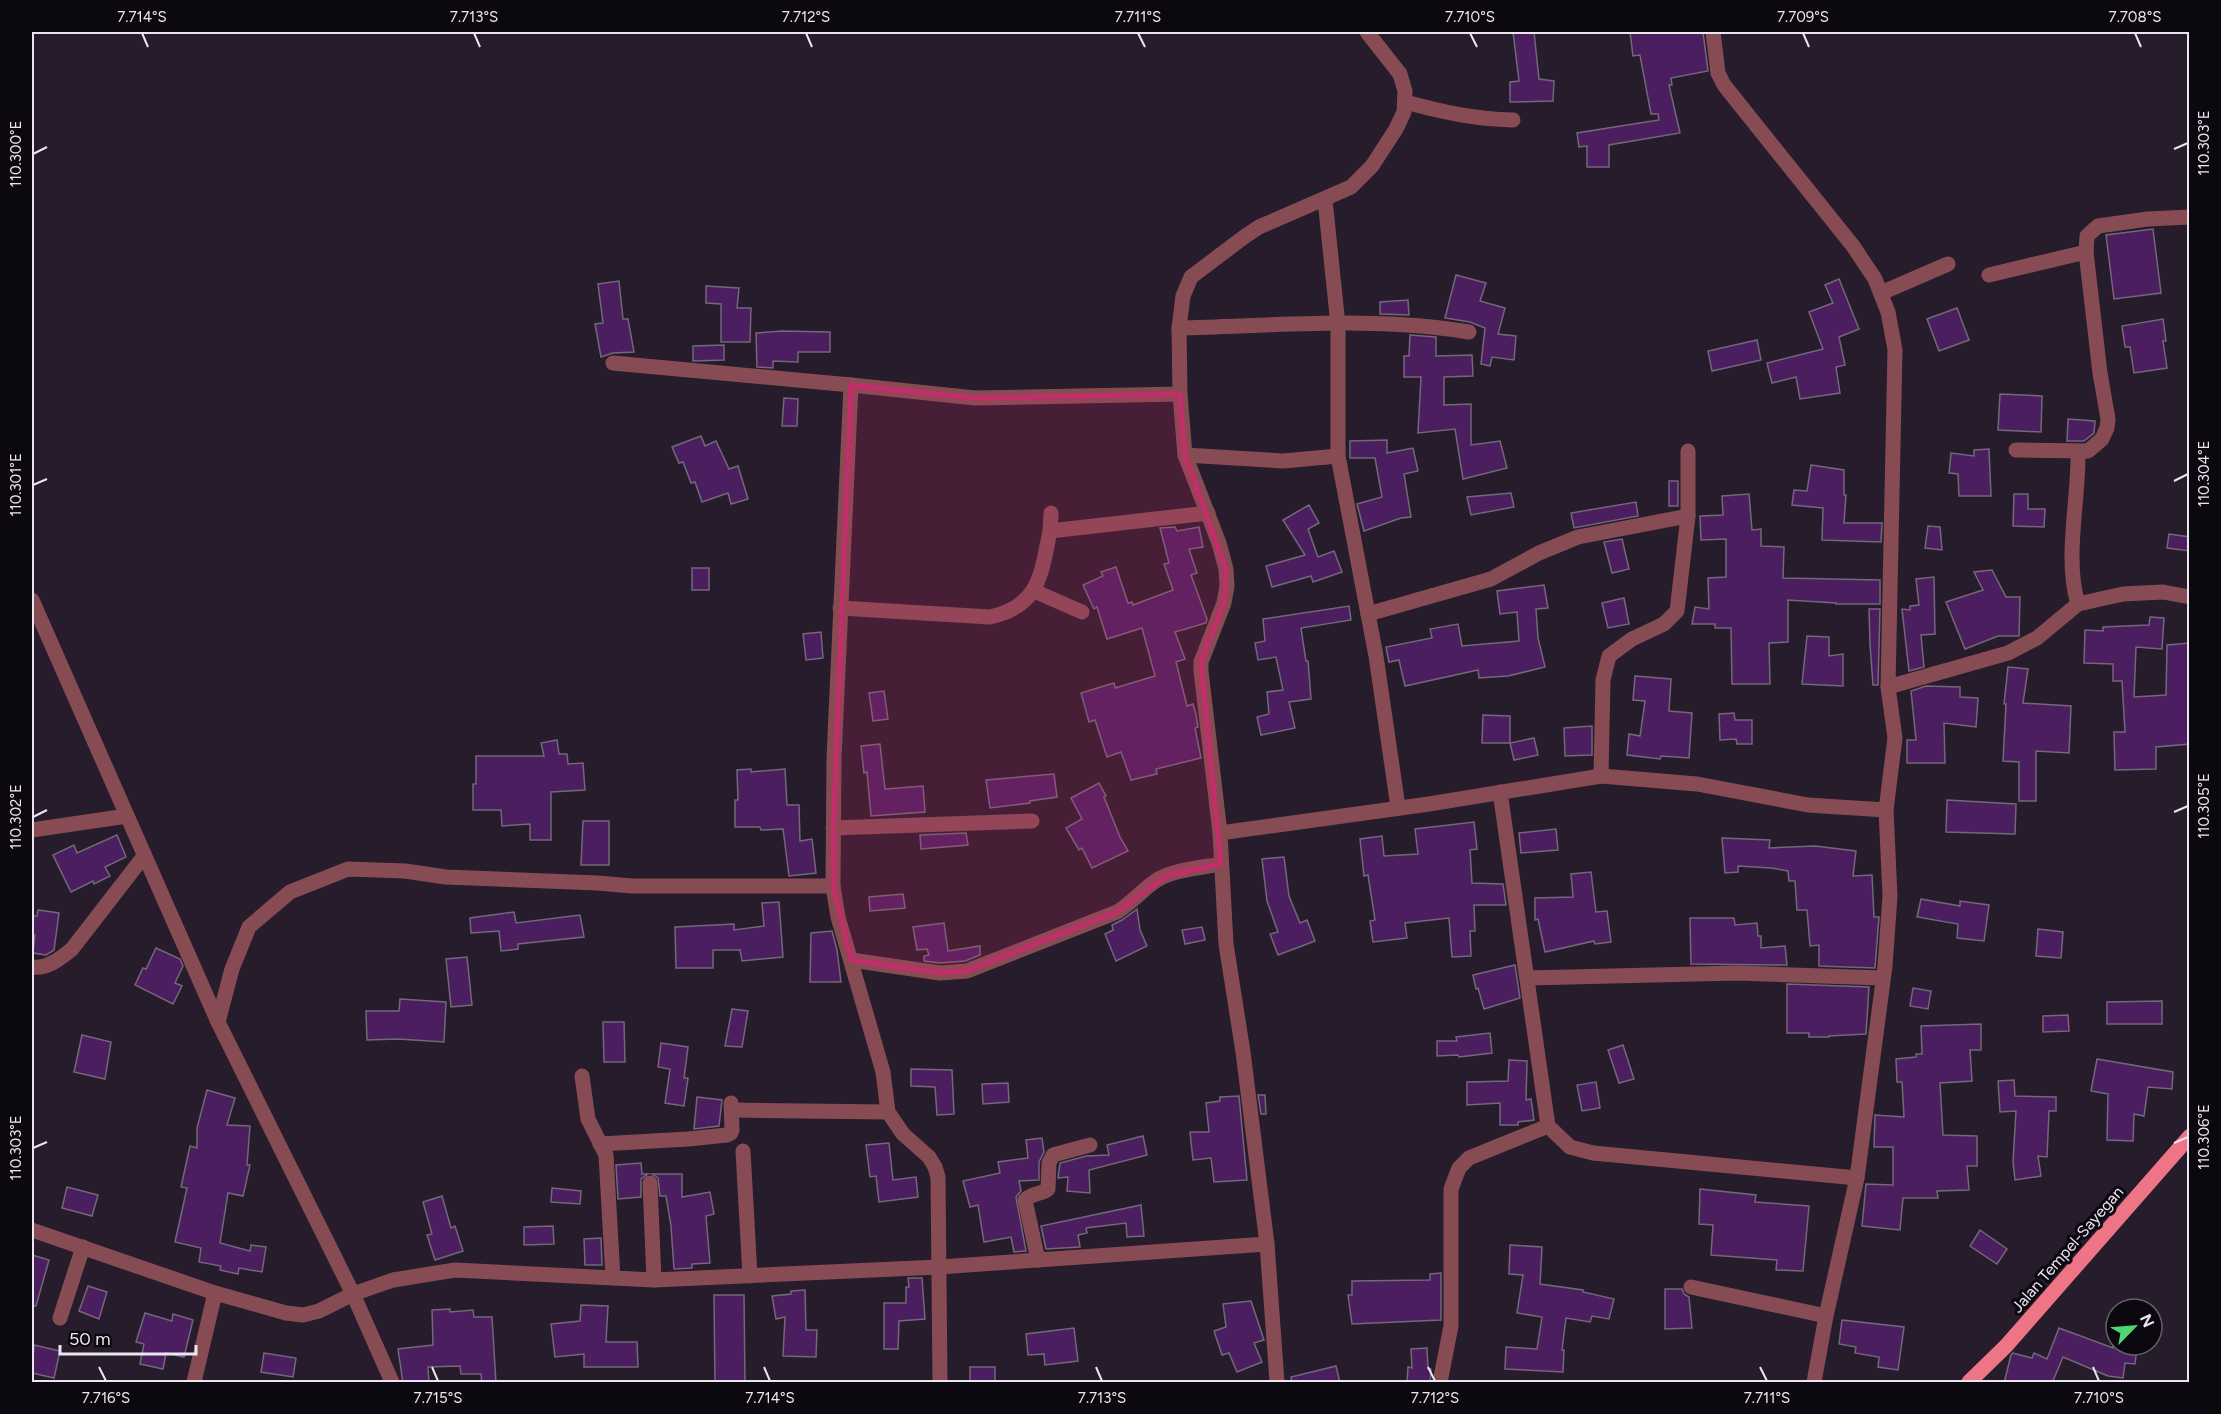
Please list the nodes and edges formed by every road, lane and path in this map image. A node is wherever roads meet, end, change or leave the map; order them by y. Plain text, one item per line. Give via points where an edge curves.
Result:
1 (1367, 32) edge
2 (1713, 32) edge
3 (1405, 102) junction
4 (1513, 120) dead end
5 (1325, 200) junction
6 (2190, 217) edge
7 (2086, 252) junction
8 (1948, 264) dead end
9 (1989, 275) dead end
10 (1881, 293) junction
11 (1338, 325) junction
12 (1179, 328) junction
13 (1469, 332) dead end
14 (613, 363) dead end
15 (851, 385) junction
16 (1180, 394) junction
17 (2016, 450) dead end
18 (1688, 451) dead end
19 (2078, 452) junction
20 (1185, 455) junction
21 (1338, 456) junction
22 (1051, 513) dead end
23 (1208, 513) junction
24 (1688, 516) junction
25 (1050, 531) junction
26 (1034, 591) junction
27 (2190, 597) edge
28 (32, 600) edge
29 (2078, 604) junction
30 (840, 608) junction
31 (1082, 612) dead end
32 (1368, 614) junction
33 (1888, 687) junction
34 (1601, 776) junction
35 (1500, 792) junction
36 (1398, 807) junction
37 (1886, 810) junction
38 (127, 816) junction
39 (1032, 821) dead end
40 (833, 828) junction
41 (32, 831) edge
42 (1220, 833) junction
43 (144, 856) junction
44 (1221, 864) junction
45 (833, 886) junction
46 (851, 960) junction
47 (32, 968) edge
48 (1528, 978) junction
49 (1883, 978) junction
50 (218, 1023) junction
51 (582, 1076) dead end
52 (888, 1112) junction
53 (1548, 1126) junction
54 (2190, 1136) edge
55 (600, 1144) junction
56 (1090, 1145) dead end
57 (743, 1151) dead end
58 (1857, 1178) junction
59 (650, 1183) dead end
60 (32, 1230) edge
61 (1267, 1244) junction
62 (83, 1247) junction
63 (1038, 1260) junction
64 (939, 1267) junction
65 (750, 1276) junction
66 (613, 1278) junction
67 (654, 1280) junction
68 (1691, 1287) dead end
69 (215, 1293) junction
70 (352, 1294) junction
71 (1826, 1316) junction
72 (60, 1318) dead end
73 (194, 1383) edge
74 (392, 1383) edge
75 (940, 1383) edge
76 (1278, 1383) edge
77 (1440, 1383) edge
78 (1814, 1383) edge
79 (1970, 1383) edge

1 - 3 street via 1400,74
2 - 10 street via 1718,74 1724,85 1853,246
3 - 4 street via 1460,116
3 - 5 street via 1396,129 1372,166 1351,187
5 - 11 street
5 - 12 street via 1259,227 1191,277 1183,296
6 - 7 street via 2098,226 2087,236
7 - 9 street
7 - 19 street via 2108,419 2095,447
8 - 10 street
10 - 33 street via 1895,350
11 - 12 street
11 - 13 street via 1393,324
11 - 21 street
12 - 16 street
14 - 15 street
15 - 16 street via 975,398
15 - 30 street
16 - 20 street
17 - 19 street
18 - 24 street
19 - 29 street via 2073,535
20 - 21 street via 1283,461
20 - 23 street
21 - 32 street
22 - 25 street
23 - 25 street
23 - 42 street via 1226,569 1227,586 1203,654 1201,671
24 - 32 street via 1578,537 1491,579
24 - 34 street via 1677,611 1664,624 1632,639 1609,656 1603,680
25 - 26 street
26 - 30 street via 1019,606 990,616
26 - 31 street
27 - 29 street via 2163,592 2123,594
28 - 38 street
29 - 33 street via 2037,639 2008,653
30 - 40 street
32 - 36 street
33 - 37 street via 1895,738
34 - 35 street
34 - 37 street via 1697,784 1808,805
35 - 36 street
35 - 48 street
36 - 42 street
37 - 49 street via 1890,896
38 - 41 street
38 - 43 street
39 - 40 street
40 - 45 street
42 - 44 street
43 - 47 street via 72,949 58,961
43 - 50 street
44 - 46 street via 1167,876 1117,912 967,971 940,973
44 - 61 street via 1226,944
45 - 46 street via 837,917
45 - 50 street via 632,886 348,869 290,892 249,927 232,969
46 - 52 street via 883,1072
48 - 49 street via 1727,973
48 - 53 street
49 - 58 street
50 - 70 street
51 - 55 street via 588,1119
52 - 55 street via 731,1106 732,1130 727,1135
52 - 64 street via 935,1167
53 - 58 street via 1570,1147 1593,1153
53 - 77 street via 1469,1158 1459,1168 1451,1189 1451,1326
54 - 79 main road, Jalan Tempel-Sayegan
55 - 66 street via 606,1155
56 - 63 street via 1053,1155 1048,1189 1025,1200
57 - 65 street
58 - 71 street
59 - 67 street
60 - 62 street
61 - 63 street
61 - 76 street
62 - 69 street
62 - 72 street
63 - 64 street
64 - 65 street
64 - 75 street
65 - 67 street
66 - 67 street
66 - 70 street via 455,1270 393,1280
68 - 71 street
69 - 70 street via 303,1315
69 - 73 street
70 - 74 street
71 - 78 street

